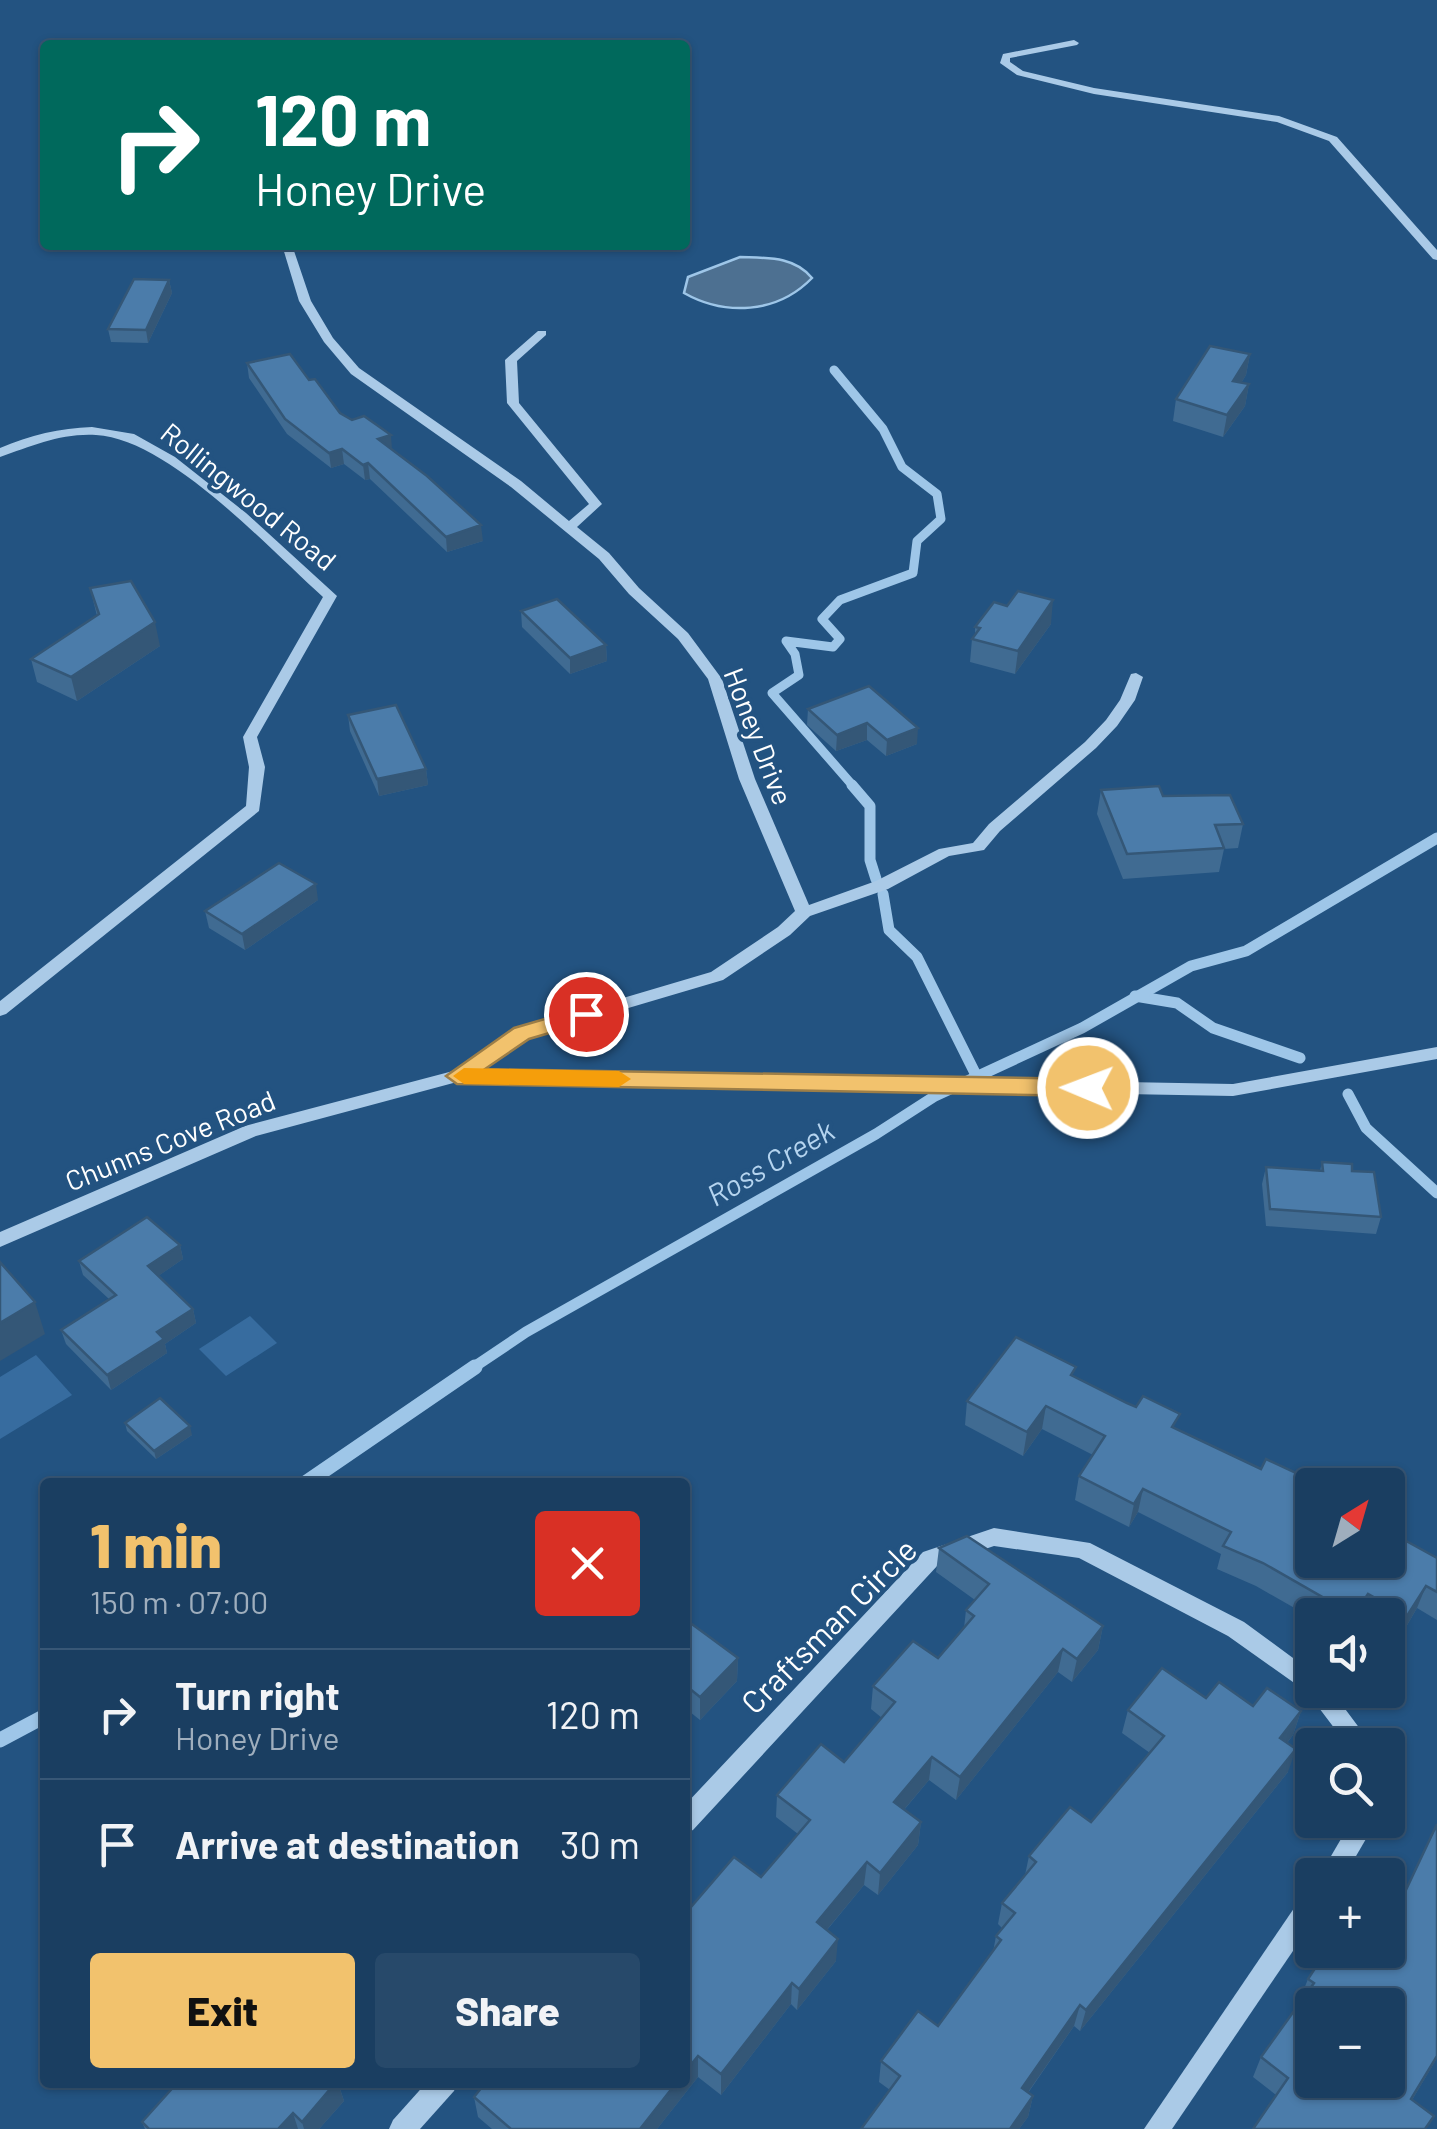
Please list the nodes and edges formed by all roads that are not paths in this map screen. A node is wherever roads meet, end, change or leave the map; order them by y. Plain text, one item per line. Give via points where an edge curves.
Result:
1 (1074, 43) dead end
2 (290, 250) edge
3 (1437, 257) edge
4 (542, 333) dead end
5 (0, 453) edge
6 (568, 527) junction
7 (1136, 678) dead end
8 (804, 912) junction
9 (0, 1010) edge
10 (1437, 1053) edge
11 (457, 1076) junction
12 (0, 1240) edge
13 (1295, 1672) edge
14 (1332, 1708) edge
15 (1347, 1728) edge
16 (690, 1817) edge
17 (1295, 1929) edge
18 (440, 2088) edge
19 (402, 2129) edge
20 (1156, 2129) edge

1 - 3 street via 1020,50 1005,63 1094,91 1279,119 1333,139
2 - 6 street, Honey Drive via 305,301 355,371
4 - 6 street via 511,360 513,403 596,504
5 - 9 street, Rollingwood Road via 33,437 93,430 145,443 330,596 250,736 257,767 254,808
6 - 8 street, Honey Drive via 683,636 715,679 747,778
7 - 8 street via 1103,730 978,846 945,852 882,885
8 - 11 street via 717,976 522,1034
10 - 11 street, Chunns Cove Road via 1233,1090
11 - 12 street, Chunns Cove Road via 252,1131
13 - 16 street, Craftsman Circle via 1236,1629 1082,1549 994,1537 932,1558
14 - 15 street
17 - 20 street
18 - 19 street

